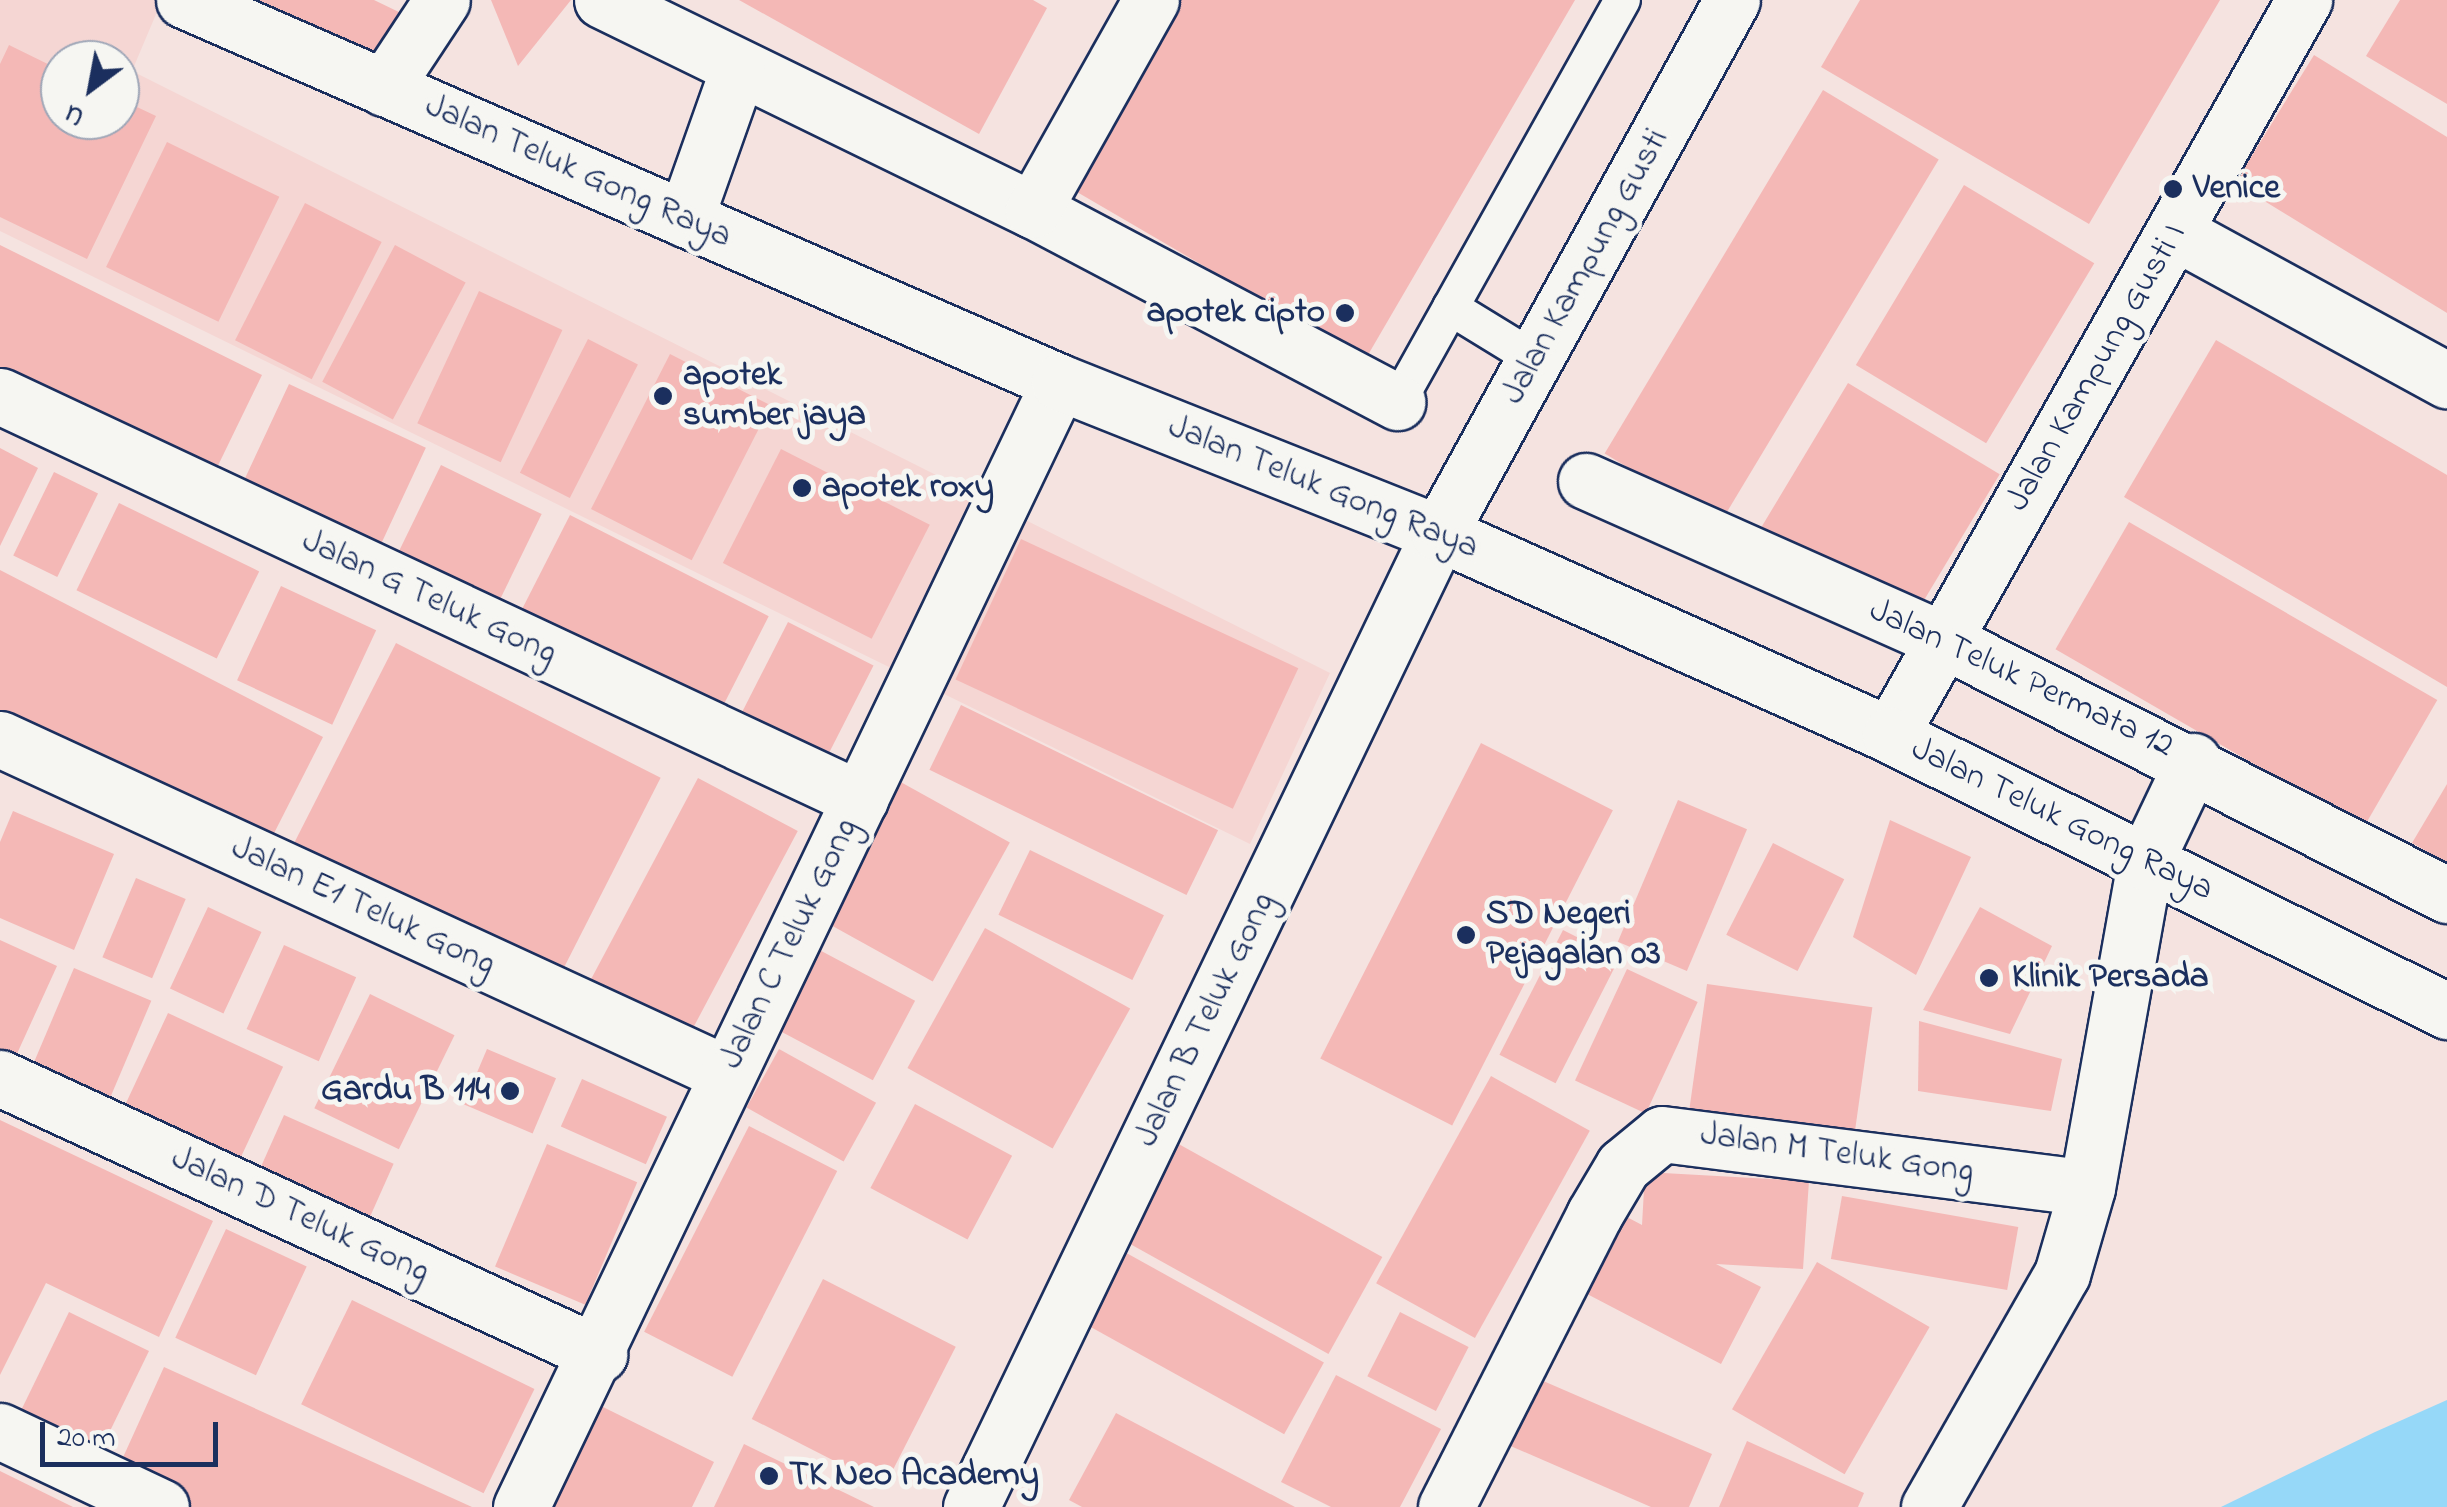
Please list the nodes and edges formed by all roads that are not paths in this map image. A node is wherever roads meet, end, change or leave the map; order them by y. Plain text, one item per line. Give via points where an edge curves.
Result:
1 (184, 0) edge
2 (442, 0) edge
3 (602, 0) edge
4 (1151, 0) edge
5 (1622, 0) edge
6 (1732, 0) edge
7 (2304, 0) edge
8 (738, 72) junction
9 (384, 88) junction
10 (1033, 210) junction
11 (685, 219) junction
12 (2175, 232) junction
13 (1450, 307) junction
14 (1536, 359) junction
15 (2447, 380) edge
16 (1059, 382) junction
17 (0, 396) edge
18 (1396, 402) joint
19 (1586, 481) dead end
20 (1440, 533) junction
21 (1943, 640) junction
22 (1890, 735) junction
23 (0, 739) edge
24 (2193, 761) junction
25 (860, 799) junction
26 (2145, 862) junction
27 (2447, 895) edge
28 (2447, 1011) edge
29 (727, 1074) junction
30 (0, 1078) edge
31 (2086, 1188) junction
32 (599, 1354) junction
33 (0, 1430) edge
34 (160, 1507) edge
35 (520, 1507) edge
36 (971, 1507) edge
37 (1446, 1507) edge
38 (1929, 1507) edge

1 - 9 street, Jalan Teluk Gong Raya
2 - 9 street
3 - 8 street
4 - 10 street
5 - 13 lane
6 - 14 street, Jalan Kampung Gusti
7 - 12 street, Jalan Kampung Gusti I
8 - 10 street
8 - 11 street
9 - 11 street, Jalan Teluk Gong Raya
10 - 18 street
11 - 16 street, Jalan Teluk Gong Raya
12 - 15 street
12 - 21 street, Jalan Kampung Gusti I
13 - 14 lane
13 - 18 lane
14 - 20 street, Jalan Kampung Gusti
16 - 20 street, Jalan Teluk Gong Raya
16 - 25 street, Jalan C Teluk Gong
17 - 25 street, Jalan G Teluk Gong
19 - 21 street, Jalan Teluk Permata 12
20 - 22 street, Jalan Teluk Gong Raya
20 - 36 street, Jalan B Teluk Gong
21 - 22 street, Jalan Kampung Gusti I
21 - 24 street, Jalan Teluk Permata 12
22 - 26 street, Jalan Teluk Gong Raya
23 - 29 street, Jalan E1 Teluk Gong
24 - 26 street
24 - 27 street, Jalan Teluk Permata 12
25 - 29 street, Jalan C Teluk Gong
26 - 28 street, Jalan Teluk Gong Raya
26 - 31 street
29 - 32 street, Jalan C Teluk Gong
30 - 32 street, Jalan D Teluk Gong
31 - 37 street, Jalan M Teluk Gong via 1662,1134 1624,1166 1594,1215
31 - 38 street via 2045,1309
32 - 35 street, Jalan C Teluk Gong
33 - 34 street

